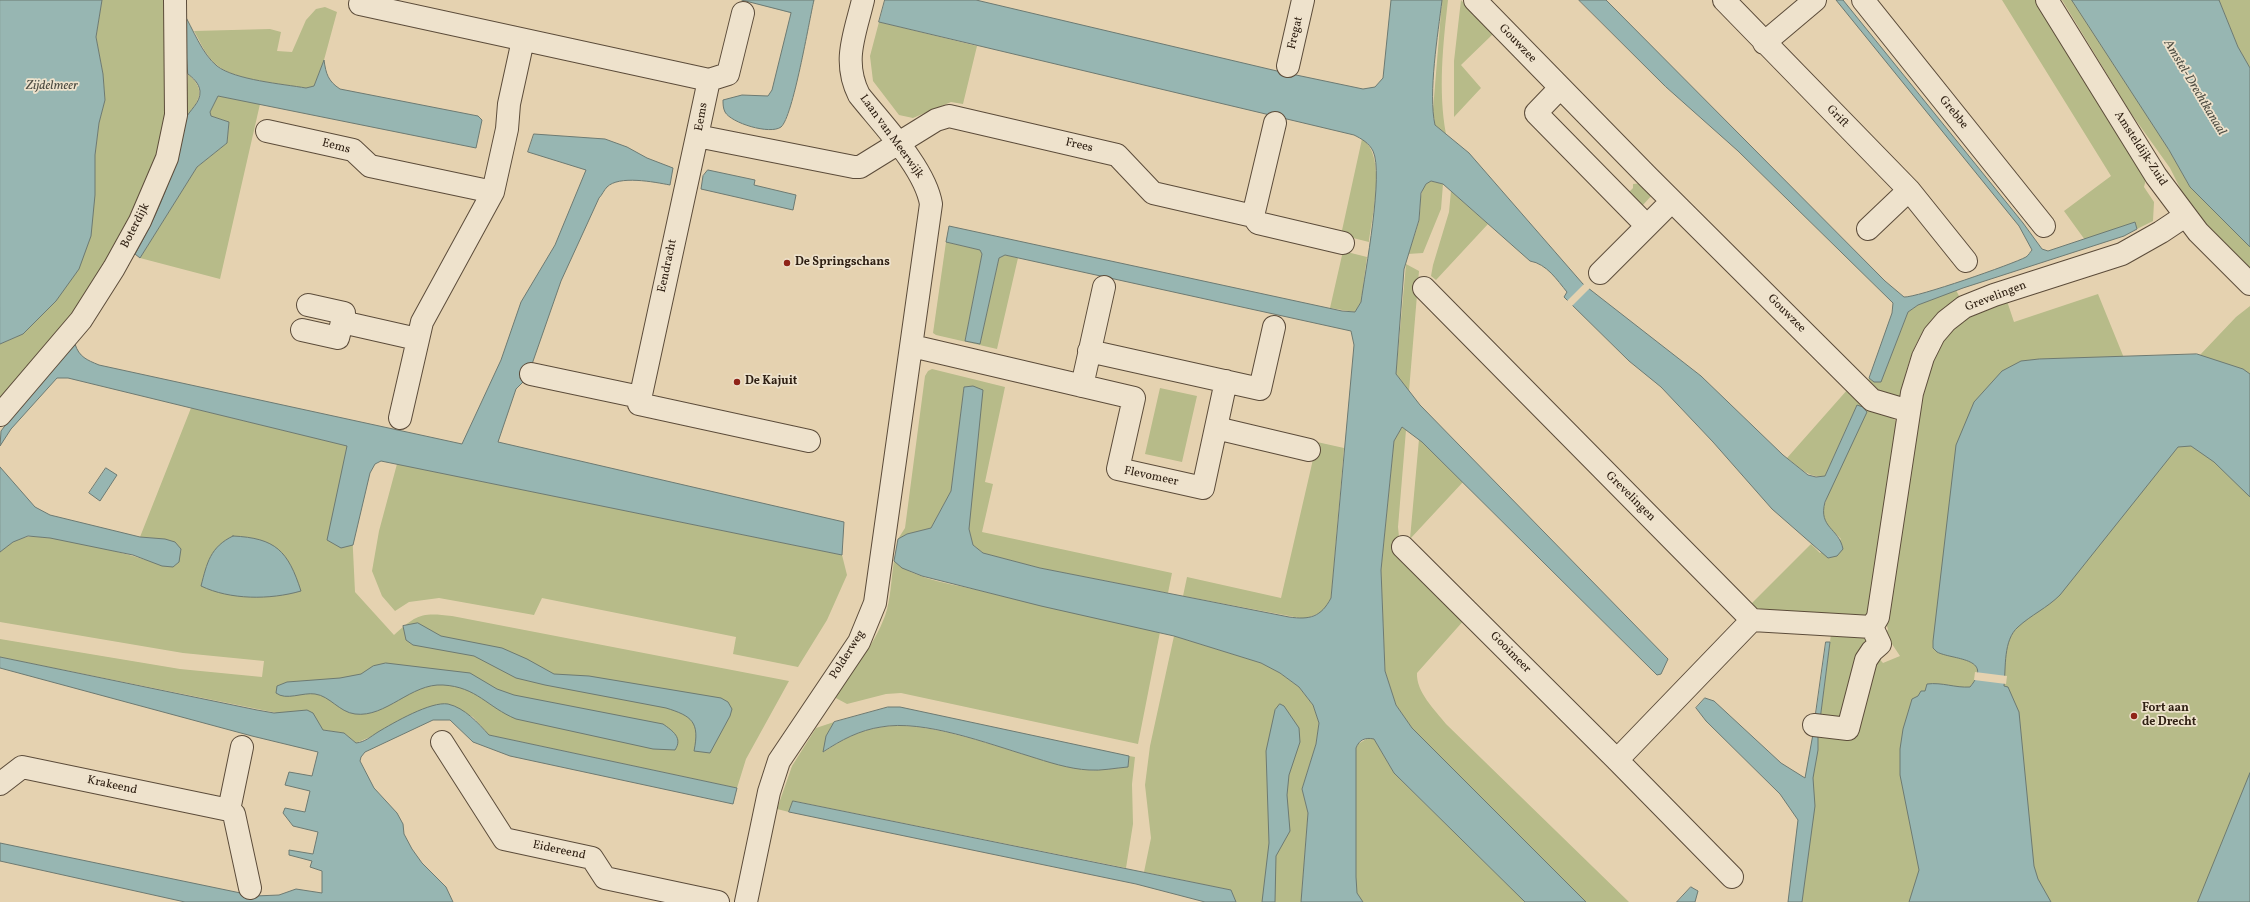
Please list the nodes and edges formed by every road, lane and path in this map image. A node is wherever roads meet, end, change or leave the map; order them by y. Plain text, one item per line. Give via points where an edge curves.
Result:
1 (175, 0) edge
2 (863, 0) edge
3 (1303, 0) edge
4 (1475, 0) edge
5 (1815, 0) edge
6 (1863, 0) edge
7 (2047, 0) edge
8 (360, 4) dead end
9 (1736, 4) edge
10 (743, 13) dead end
11 (523, 40) junction
12 (1764, 43) junction
13 (1288, 66) dead end
14 (709, 80) junction
15 (1560, 88) junction
16 (1275, 123) dead end
17 (268, 131) dead end
18 (697, 136) junction
19 (896, 143) junction
20 (1909, 190) junction
21 (493, 192) junction
22 (1672, 201) junction
23 (1253, 216) junction
24 (2185, 216) junction
25 (1647, 226) junction
26 (2044, 226) dead end
27 (1868, 229) dead end
28 (1343, 244) dead end
29 (1966, 261) dead end
30 (1600, 273) dead end
31 (2250, 284) edge
32 (1104, 287) dead end
33 (1424, 288) dead end
34 (308, 305) dead end
35 (342, 322) junction
36 (1274, 327) dead end
37 (302, 330) dead end
38 (418, 339) junction
39 (912, 346) junction
40 (1089, 351) junction
41 (531, 374) dead end
42 (1226, 381) junction
43 (1082, 386) junction
44 (640, 397) junction
45 (1909, 412) junction
46 (0, 415) edge
47 (400, 418) dead end
48 (1216, 428) junction
49 (809, 441) dead end
50 (1309, 450) dead end
51 (1403, 547) dead end
52 (1752, 620) junction
53 (1876, 636) junction
54 (1814, 725) dead end
55 (442, 742) dead end
56 (242, 747) dead end
57 (1617, 760) junction
58 (0, 784) edge
59 (229, 810) junction
60 (1732, 877) dead end
61 (250, 888) dead end
62 (718, 902) edge
63 (746, 902) edge

1 - 46 street, Boterdijk via 176,115 167,158 140,221 81,320
2 - 19 street, Laan van Meerwijk via 849,55 850,70 859,94
3 - 13 street, Fregat
4 - 15 street, Gouwzee
5 - 12 street
6 - 26 street, Grebbe
7 - 24 street, Amsteldijk-Zuid via 2156,176
8 - 11 street
9 - 12 street, Grift
10 - 14 street via 728,74
11 - 14 street
11 - 21 street
12 - 20 street, Grift
14 - 18 street, Eems
15 - 22 street, Gouwzee
15 - 25 street via 1536,113
16 - 23 street
17 - 21 street, Eems via 353,150 370,166
18 - 19 street, Eems via 854,167 860,167
18 - 44 street, Eendracht
19 - 23 street, Frees via 936,120 949,116 1117,155 1153,193
19 - 39 street, Laan van Meerwijk via 925,184 931,204
20 - 27 street
20 - 29 street, Grift
21 - 38 street via 422,322
22 - 25 street
22 - 45 street, Gouwzee via 1872,400
23 - 28 street, Frees via 1258,223
24 - 31 street, Amsteldijk-Zuid
24 - 45 street, Grevelingen via 2122,254 1964,307 1934,334 1922,359
25 - 30 street
32 - 40 street
33 - 52 street, Grevelingen
34 - 35 street via 344,313
35 - 37 street via 338,338
35 - 38 street
36 - 42 street via 1260,389
38 - 47 street
39 - 43 street, Flevomeer
39 - 63 street, Polderweg via 875,603 859,642 779,761 769,792
40 - 42 street
40 - 43 street
41 - 44 street
42 - 48 street, Flevomeer
43 - 48 street, Flevomeer via 1134,398 1118,469 1203,488
44 - 49 street via 639,404
45 - 53 street, Grevelingen
48 - 50 street
51 - 57 street, Gooimeer
52 - 53 street
52 - 57 street
53 - 54 street via 1872,651 1866,660 1848,729
55 - 62 street, Eidereend via 504,839 592,858 606,878
56 - 59 street
57 - 60 street, Gooimeer
58 - 59 street, Krakeend via 22,767
59 - 61 street via 234,814

